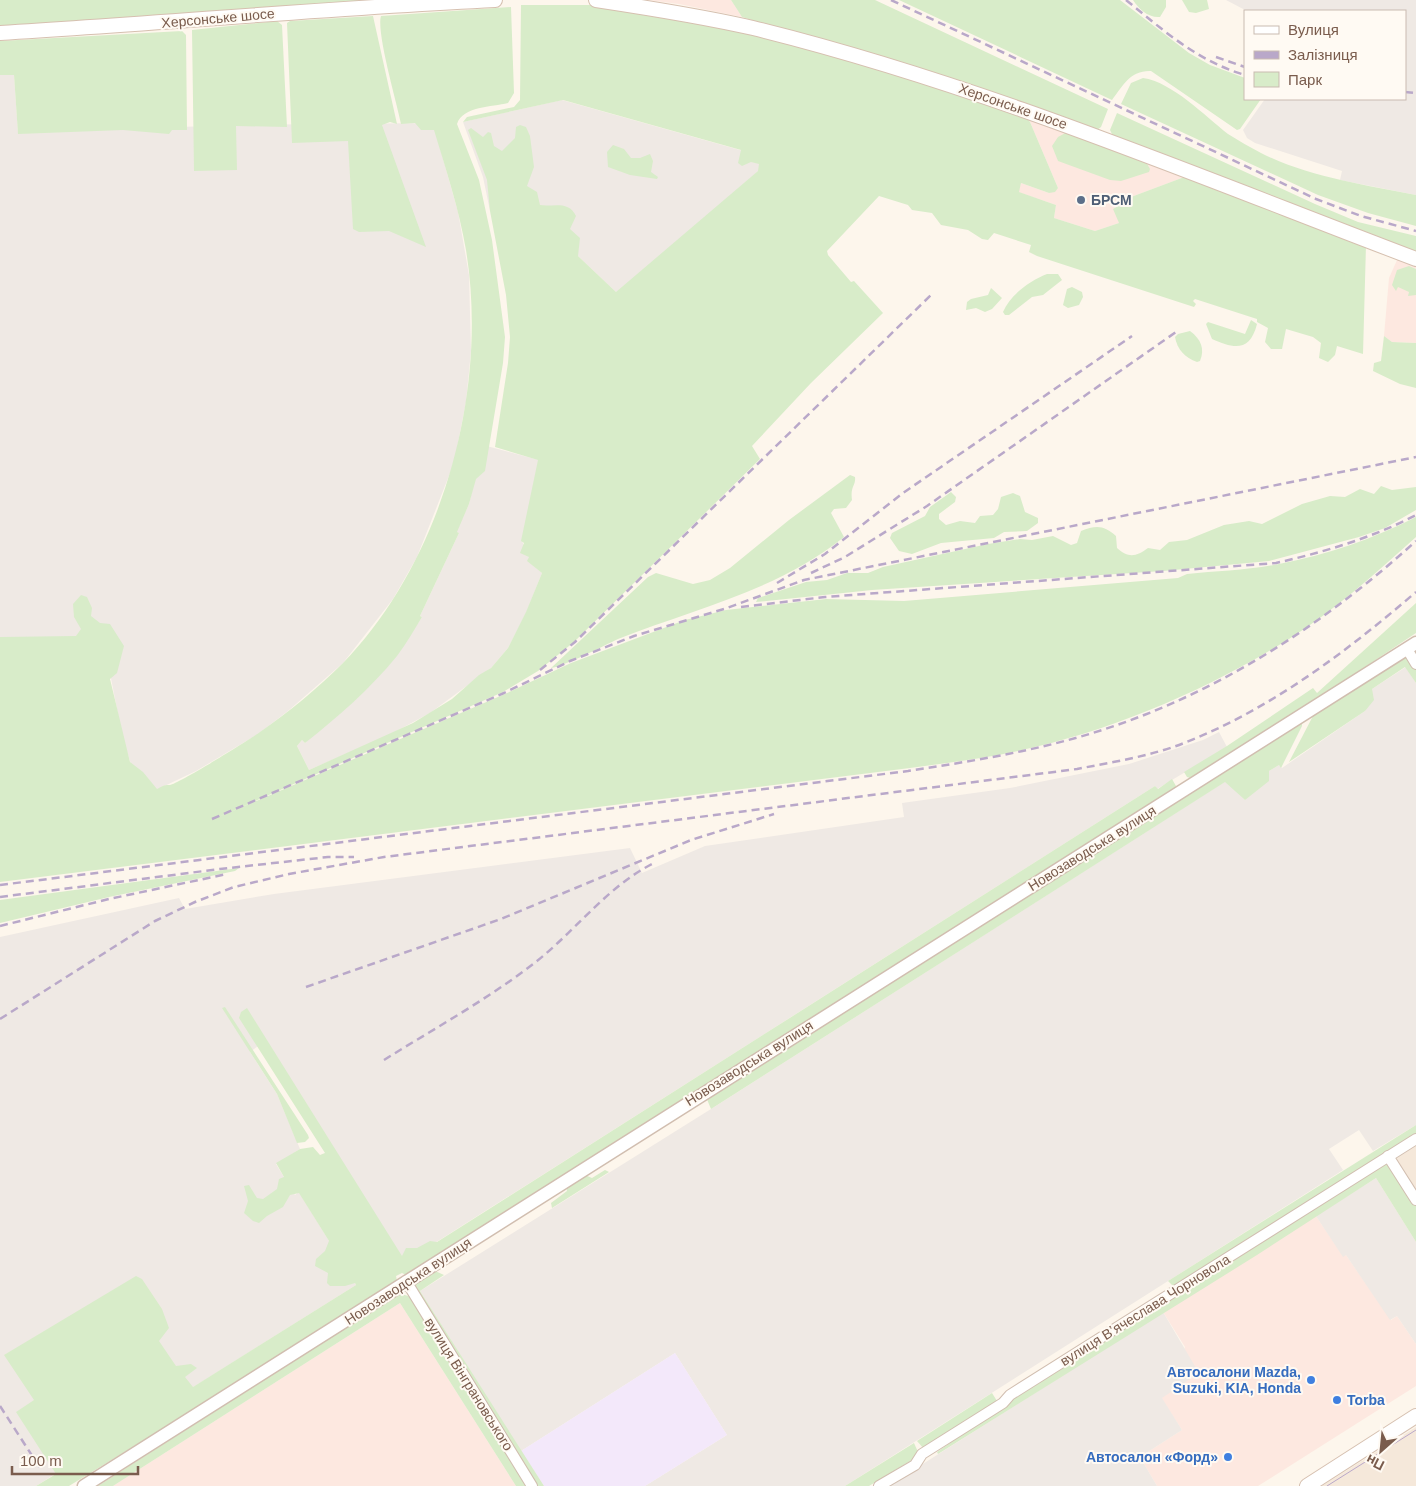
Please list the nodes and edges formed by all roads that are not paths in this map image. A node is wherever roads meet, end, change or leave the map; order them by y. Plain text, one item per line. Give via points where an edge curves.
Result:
1 (495, 0) edge
2 (596, 0) edge
3 (0, 33) edge
4 (1416, 259) edge
5 (1411, 646) edge
6 (1416, 664) edge
7 (1416, 1139) edge
8 (1388, 1156) junction
9 (1416, 1200) edge
10 (406, 1281) junction
11 (1416, 1416) edge
12 (84, 1486) edge
13 (532, 1486) edge
14 (879, 1486) edge
15 (1307, 1486) edge

1 - 3 main road, Херсонське шосе
2 - 4 main road, Херсонське шосе via 678,12 752,28 888,65 1040,114
5 - 6 street
5 - 10 street, Новозаводська вулиця
7 - 8 street, вулиця Вʼячеслава Чорновола
8 - 9 street
8 - 14 street, вулиця Вʼячеслава Чорновола via 1010,1395 1003,1403 922,1454 915,1465
10 - 12 street, Новозаводська вулиця
10 - 13 street, вулиця Вінграновського
11 - 15 main road

